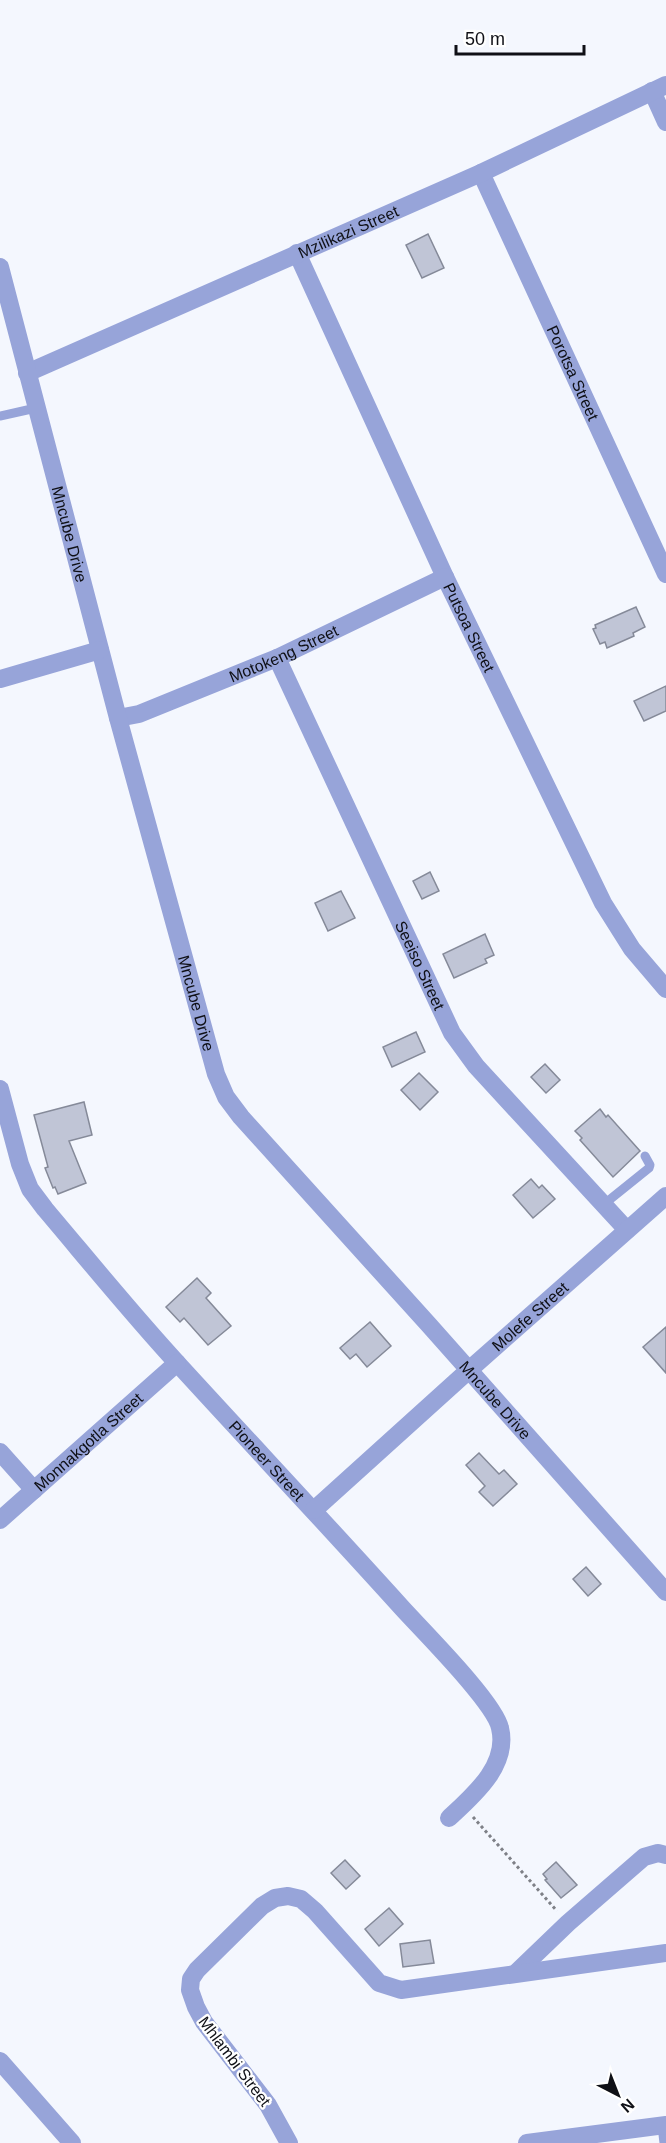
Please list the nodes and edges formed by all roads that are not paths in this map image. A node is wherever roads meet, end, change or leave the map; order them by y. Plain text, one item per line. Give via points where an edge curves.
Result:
1 (659, 88) edge
2 (666, 122) edge
3 (481, 173) junction
4 (297, 254) junction
5 (0, 267) edge
6 (27, 373) junction
7 (36, 408) junction
8 (0, 416) edge
9 (666, 574) edge
10 (445, 578) junction
11 (100, 650) junction
12 (277, 658) junction
13 (0, 679) edge
14 (118, 718) junction
15 (666, 989) edge
16 (0, 1089) edge
17 (645, 1156) dead end
18 (666, 1196) edge
19 (603, 1205) junction
20 (627, 1230) junction
21 (177, 1363) junction
22 (469, 1370) junction
23 (0, 1452) edge
24 (34, 1490) junction
25 (314, 1510) junction
26 (0, 1520) edge
27 (666, 1592) edge
28 (449, 1818) dead end
29 (666, 1855) edge
30 (666, 1953) edge
31 (517, 1972) junction
32 (0, 2061) edge
33 (664, 2131) edge
34 (72, 2143) edge
35 (289, 2143) edge
36 (527, 2143) edge

1 - 2 street
1 - 3 street, Mzilikazi Street
3 - 4 street, Mzilikazi Street
3 - 9 street, Porotsa Street
4 - 6 street, Mzilikazi Street
4 - 10 street, Putsoa Street
5 - 6 street, Mncube Drive
6 - 7 street, Mncube Drive
7 - 8 lane
7 - 11 street, Mncube Drive
10 - 12 street, Motokeng Street
10 - 15 street, Putsoa Street via 603,903 632,949
11 - 13 street
11 - 14 street, Mncube Drive
12 - 14 street, Motokeng Street via 138,714
12 - 19 street, Seeiso Street via 452,1033 476,1066
14 - 22 street, Mncube Drive via 216,1074 226,1097
16 - 21 street, Pioneer Street via 30,1189
17 - 19 lane via 649,1168
18 - 20 street, Molefe Street
19 - 20 street, Seeiso Street
20 - 22 street, Molefe Street
21 - 24 street, Monnakgotla Street
21 - 25 street, Pioneer Street
22 - 25 street, Molefe Street
22 - 27 street, Mncube Drive
23 - 24 street
24 - 26 street, Monnakgotla Street
25 - 28 street, Pioneer Street via 485,1702 500,1725 503,1743 496,1764 485,1782
29 - 31 street via 644,1857
30 - 31 street, Mhlambi Street
31 - 35 street, Mhlambi Street via 401,1990 390,1988 379,1983 301,1899 275,1898 261,1906 197,1970 191,1978 190,1990 204,2022 268,2105
32 - 34 street
33 - 36 street

